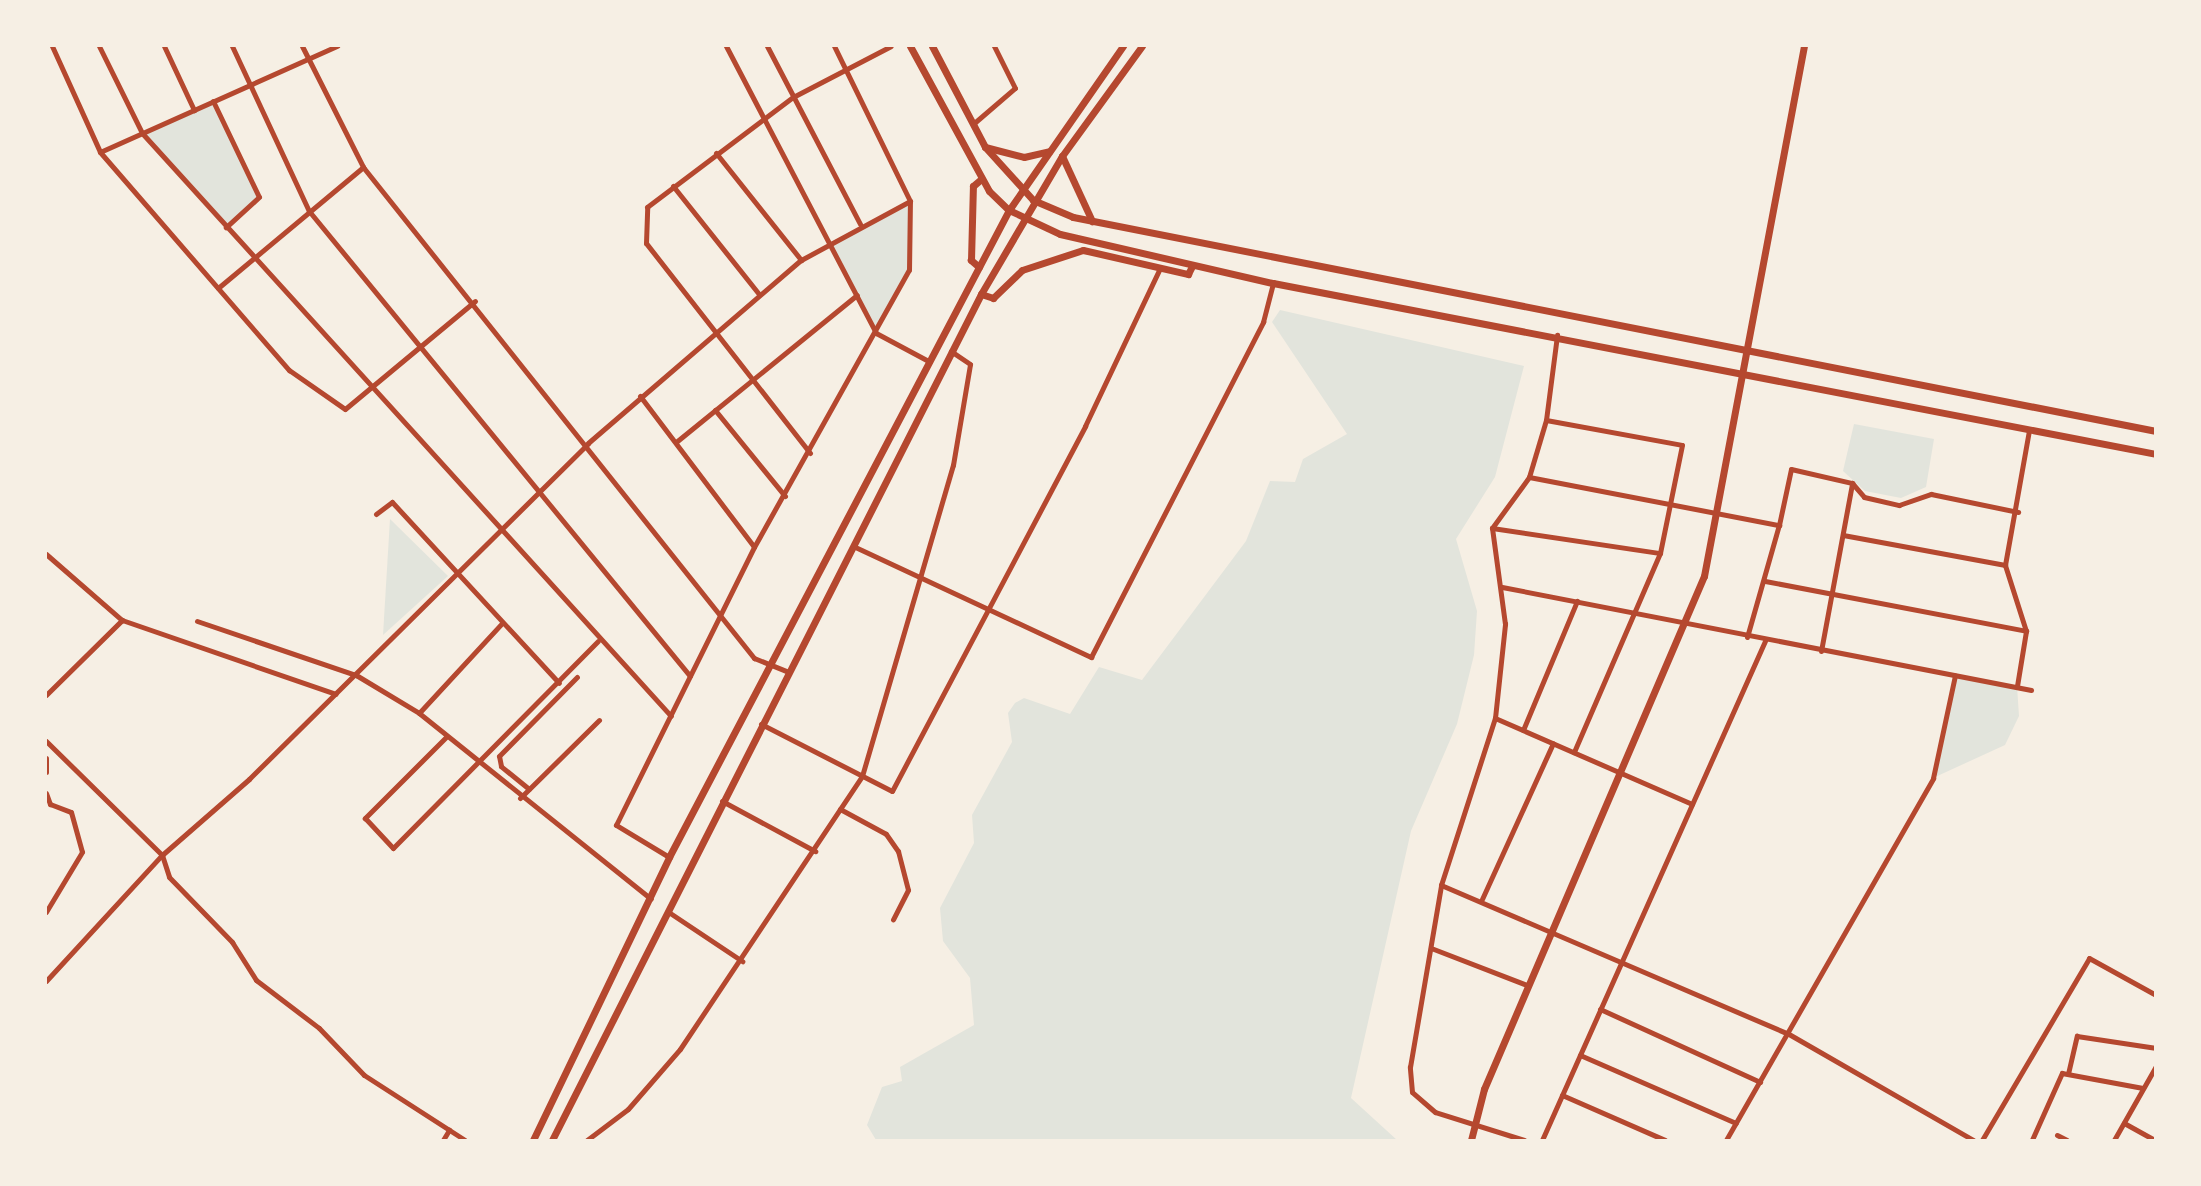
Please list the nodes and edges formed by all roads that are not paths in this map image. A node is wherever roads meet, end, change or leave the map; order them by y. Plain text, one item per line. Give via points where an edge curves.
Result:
1 (52, 46) edge
2 (99, 46) edge
3 (164, 46) edge
4 (232, 46) edge
5 (302, 46) edge
6 (337, 46) edge
7 (726, 46) edge
8 (767, 46) edge
9 (834, 46) edge
10 (891, 46) edge
11 (910, 46) edge
12 (932, 46) edge
13 (994, 46) edge
14 (999, 46) edge
15 (1123, 46) edge
16 (1142, 46) edge
17 (1804, 46) edge
18 (309, 60) junction
19 (1001, 62) junction
20 (846, 69) junction
21 (250, 84) junction
22 (793, 97) junction
23 (213, 101) junction
24 (194, 110) junction
25 (763, 119) junction
26 (973, 124) junction
27 (142, 133) junction
28 (985, 147) junction
29 (1049, 151) junction
30 (100, 152) junction
31 (716, 153) junction
32 (1062, 156) junction
33 (363, 167) junction
34 (981, 179) junction
35 (673, 186) junction
36 (1022, 188) junction
37 (1033, 200) junction
38 (910, 201) junction
39 (1009, 210) junction
40 (309, 211) junction
41 (1023, 218) junction
42 (1092, 221) junction
43 (860, 223) junction
44 (226, 226) junction
45 (829, 243) junction
46 (254, 257) junction
47 (801, 260) junction
48 (1192, 266) junction
49 (979, 267) junction
50 (1160, 268) junction
51 (1273, 283) junction
52 (218, 288) junction
53 (758, 293) junction
54 (981, 294) junction
55 (857, 295) junction
56 (475, 301) junction
57 (716, 330) junction
58 (876, 333) junction
59 (1557, 335) junction
60 (421, 345) junction
61 (1748, 350) junction
62 (951, 351) junction
63 (930, 362) junction
64 (1742, 374) junction
65 (753, 379) junction
66 (370, 387) junction
67 (640, 396) junction
68 (715, 410) junction
69 (1546, 420) junction
70 (2029, 430) junction
71 (2155, 431) edge
72 (676, 442) junction
73 (588, 443) junction
74 (810, 453) junction
75 (2155, 453) edge
76 (1529, 477) junction
77 (1852, 483) junction
78 (542, 492) junction
79 (785, 496) junction
80 (1673, 503) junction
81 (1720, 512) junction
82 (2018, 512) junction
83 (376, 514) dead end
84 (1779, 525) junction
85 (1492, 528) junction
86 (502, 531) junction
87 (1843, 535) junction
88 (853, 546) junction
89 (754, 547) junction
90 (1660, 553) junction
91 (46, 554) edge
92 (2005, 565) junction
93 (459, 574) junction
94 (918, 578) junction
95 (1765, 581) junction
96 (1502, 587) junction
97 (1832, 593) junction
98 (1577, 601) junction
99 (989, 610) junction
100 (1636, 614) junction
101 (722, 617) junction
102 (122, 620) junction
103 (197, 621) dead end
104 (502, 623) junction
105 (1681, 625) junction
106 (2026, 631) junction
107 (1747, 637) junction
108 (598, 641) junction
109 (1765, 641) junction
110 (1821, 651) junction
111 (770, 665) junction
112 (788, 672) junction
113 (356, 675) junction
114 (1955, 675) junction
115 (690, 676) junction
116 (577, 677) dead end
117 (559, 683) junction
118 (2017, 686) junction
119 (2031, 690) dead end
120 (336, 694) junction
121 (46, 695) edge
122 (419, 713) junction
123 (671, 716) junction
124 (1495, 718) junction
125 (599, 720) dead end
126 (761, 724) junction
127 (1523, 730) junction
128 (446, 737) junction
129 (46, 741) edge
130 (1553, 743) junction
131 (1574, 752) junction
132 (46, 758) edge
133 (476, 764) junction
134 (46, 772) edge
135 (1624, 774) junction
136 (862, 776) junction
137 (529, 789) junction
138 (46, 793) edge
139 (520, 798) junction
140 (722, 801) junction
141 (1692, 804) junction
142 (840, 809) junction
143 (814, 850) junction
144 (162, 855) junction
145 (669, 857) junction
146 (1441, 885) junction
147 (651, 899) junction
148 (1482, 899) junction
149 (46, 912) edge
150 (670, 913) junction
151 (893, 919) dead end
152 (1551, 931) junction
153 (1431, 948) junction
154 (742, 961) junction
155 (1622, 961) junction
156 (46, 981) edge
157 (1527, 985) junction
158 (2155, 995) edge
159 (1600, 1009) junction
160 (1787, 1033) junction
161 (2155, 1048) edge
162 (1580, 1055) junction
163 (2155, 1066) edge
164 (2068, 1074) junction
165 (1760, 1082) junction
166 (2143, 1088) junction
167 (1562, 1095) junction
168 (1474, 1122) junction
169 (1736, 1123) junction
170 (2124, 1123) junction
171 (449, 1130) junction
172 (2057, 1135) dead end
173 (443, 1140) edge
174 (465, 1140) edge
175 (533, 1140) edge
176 (552, 1140) edge
177 (587, 1140) edge
178 (1471, 1140) edge
179 (1524, 1140) edge
180 (1542, 1140) edge
181 (1665, 1140) edge
182 (1726, 1140) edge
183 (1973, 1140) edge
184 (1982, 1140) edge
185 (2032, 1140) edge
186 (2067, 1140) edge
187 (2114, 1140) edge
188 (2155, 1140) edge

1 - 30 street
2 - 27 street
3 - 24 street
4 - 21 street
5 - 18 street
6 - 18 street
7 - 25 street
8 - 22 street
9 - 20 street
10 - 20 street
11 - 34 street
12 - 26 street
13 - 19 street
14 - 19 street
15 - 29 street
16 - 32 street
17 - 61 street
18 - 21 street
18 - 33 street
19 - 26 street via 1015,89
20 - 22 street
20 - 38 street
21 - 23 street
21 - 40 street
22 - 25 street
22 - 43 street
23 - 24 street
23 - 44 street via 259,197
24 - 27 street
25 - 31 street
25 - 45 street
26 - 28 street
27 - 30 street
27 - 44 street
28 - 29 street via 1024,157
28 - 36 street
29 - 36 street
30 - 52 street
31 - 35 street
31 - 47 street
32 - 37 street
32 - 42 street
33 - 40 street
33 - 56 street
34 - 39 street
34 - 49 street via 973,186 971,260
35 - 53 street
35 - 57 street via 647,206 646,243
36 - 37 street
36 - 39 street
37 - 41 street
37 - 42 street
38 - 43 street
38 - 58 street via 909,270
39 - 41 street
39 - 49 street
40 - 46 street
40 - 60 street
41 - 48 street via 1088,243
41 - 54 street
42 - 61 street
43 - 45 street
44 - 46 street
45 - 47 street
45 - 55 street
46 - 52 street
46 - 66 street
47 - 53 street
48 - 50 street via 1188,274
48 - 51 street
49 - 63 street
50 - 54 street via 1083,250 1022,270 993,298
50 - 99 street
51 - 59 street
51 - 99 street via 1263,322 1091,657
52 - 66 street via 289,370 345,409
53 - 57 street
54 - 62 street
55 - 58 street
55 - 65 street
56 - 60 street
56 - 73 street
57 - 65 street
57 - 67 street
58 - 63 street
58 - 74 street
59 - 64 street
59 - 69 street
60 - 66 street
60 - 78 street
61 - 64 street
61 - 71 street
62 - 88 street
62 - 94 street via 970,364 953,464
63 - 111 street
64 - 70 street
64 - 81 street
65 - 68 street
65 - 74 street
66 - 86 street
67 - 72 street
67 - 73 street
68 - 72 street
68 - 79 street
69 - 76 street
69 - 80 street via 1682,444
70 - 75 street
70 - 82 street
72 - 89 street
73 - 78 street
73 - 101 street
74 - 79 street
76 - 80 street
76 - 85 street
77 - 82 street via 1864,497 1899,505 1931,494
77 - 84 street via 1791,469
77 - 87 street
78 - 86 street
78 - 115 street
79 - 89 street
80 - 81 street
80 - 90 street
81 - 84 street
81 - 105 street via 1704,576
82 - 92 street
83 - 93 street via 392,502
84 - 95 street
85 - 90 street
85 - 96 street
86 - 93 street
86 - 108 street
87 - 92 street
87 - 97 street
88 - 94 street
88 - 112 street
89 - 101 street
90 - 100 street
91 - 102 street
92 - 106 street
93 - 104 street
93 - 113 street
94 - 99 street
94 - 136 street
95 - 97 street
95 - 107 street
96 - 98 street
96 - 124 street via 1505,624
97 - 106 street
97 - 110 street
98 - 100 street
98 - 127 street
99 - 136 street via 892,791
100 - 105 street
100 - 131 street
101 - 111 street via 754,658
101 - 115 street
102 - 120 street
102 - 121 street
103 - 113 street
104 - 117 street
104 - 122 street
105 - 107 street
105 - 135 street
106 - 118 street
107 - 109 street
108 - 117 street
108 - 123 street
109 - 110 street
109 - 141 street
110 - 114 street
111 - 112 street
111 - 145 street
112 - 126 street
113 - 120 street
113 - 122 street
114 - 118 street
114 - 160 street via 1933,778
115 - 123 street
116 - 137 street via 499,756 501,766
117 - 133 street
118 - 119 street
120 - 144 street
122 - 128 street
123 - 145 street via 616,825
124 - 127 street
124 - 146 street
125 - 137 street
126 - 136 street
126 - 140 street
127 - 130 street
128 - 133 street
128 - 133 street via 365,818 393,848
129 - 144 street
130 - 131 street
130 - 148 street
131 - 135 street
132 - 134 street
133 - 139 street
135 - 141 street
135 - 152 street
136 - 142 street
137 - 139 street
138 - 149 street via 50,804 71,812 82,852
139 - 147 street
140 - 143 street
140 - 150 street
141 - 155 street
142 - 143 street
142 - 151 street via 886,834 898,850 908,890
143 - 154 street
144 - 156 street
144 - 171 street via 169,877 232,942 256,979 319,1028 364,1074
145 - 147 street
146 - 148 street
146 - 153 street
147 - 175 street
148 - 152 street
150 - 154 street
150 - 176 street
152 - 155 street
152 - 157 street
153 - 157 street
153 - 168 street via 1419,996 1412,1092 1445,1119
154 - 177 street via 628,1109
155 - 159 street
155 - 160 street
157 - 168 street
158 - 184 street via 2089,958
159 - 162 street
159 - 165 street
160 - 165 street
160 - 183 street
161 - 164 street via 2077,1036
162 - 167 street
162 - 169 street
163 - 166 street
164 - 166 street
164 - 185 street via 2062,1073
165 - 169 street
166 - 170 street
167 - 180 street
167 - 181 street
168 - 178 street
168 - 179 street
169 - 182 street
170 - 187 street
170 - 188 street
171 - 173 street
171 - 174 street
172 - 186 street

